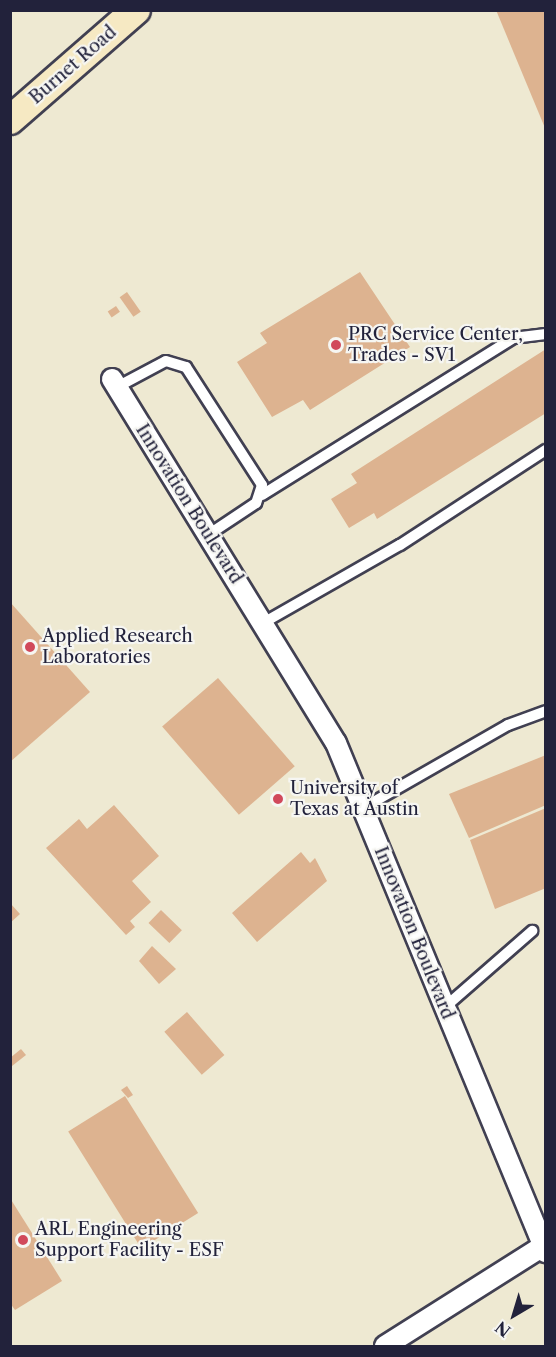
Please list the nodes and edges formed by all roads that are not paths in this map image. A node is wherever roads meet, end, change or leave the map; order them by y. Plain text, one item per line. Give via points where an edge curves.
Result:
1 (136, 10) edge
2 (10, 120) edge
3 (546, 334) edge
4 (114, 383) joint
5 (546, 450) edge
6 (262, 495) junction
7 (208, 535) junction
8 (262, 623) junction
9 (546, 711) edge
10 (363, 808) junction
11 (532, 931) dead end
12 (445, 1007) junction
13 (544, 1249) edge
14 (385, 1347) edge

1 - 2 main road, Burnet Road
3 - 6 lane via 513,338
4 - 6 lane via 166,361 186,366 262,485
4 - 7 street, Innovation Boulevard
5 - 8 lane via 400,545
6 - 7 lane
7 - 8 street, Innovation Boulevard
8 - 10 street, Innovation Boulevard via 336,743
9 - 10 lane via 508,725
10 - 12 street, Innovation Boulevard
11 - 12 lane
12 - 13 street, Innovation Boulevard
13 - 14 street

